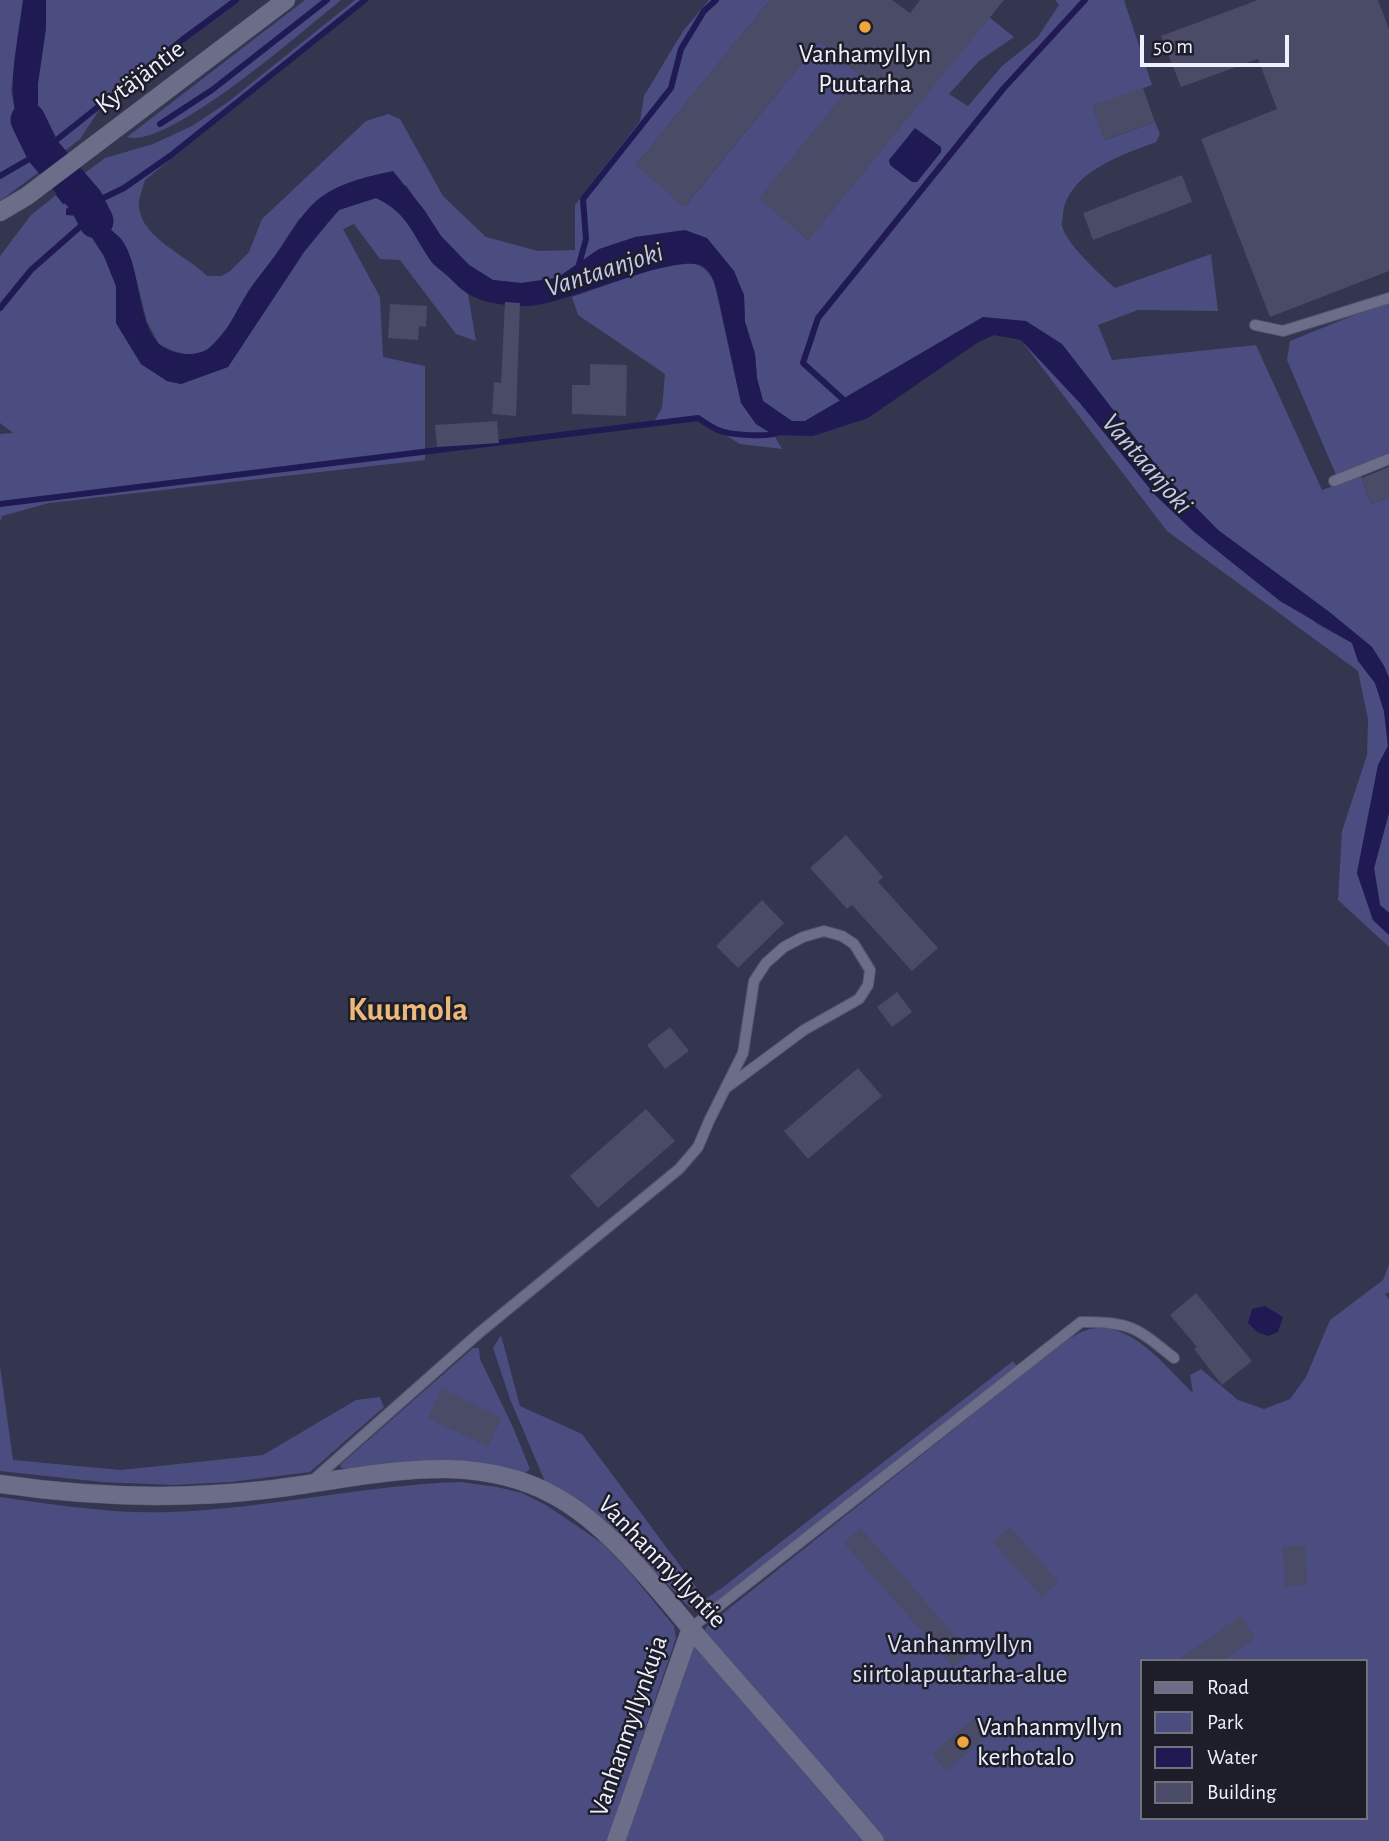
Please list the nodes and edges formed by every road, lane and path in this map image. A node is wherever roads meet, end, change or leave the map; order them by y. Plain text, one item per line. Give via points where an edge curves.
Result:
1 (286, 0) edge
2 (27, 196) junction
3 (0, 212) edge
4 (0, 226) edge
5 (1389, 298) edge
6 (1255, 325) dead end
7 (1389, 459) edge
8 (1334, 481) dead end
9 (726, 1088) junction
10 (1174, 1358) dead end
11 (0, 1483) edge
12 (309, 1484) junction
13 (691, 1628) junction
14 (616, 1841) edge
15 (875, 1841) edge

1 - 2 street, Kytäjäntie
2 - 3 street, Kytäjäntie
2 - 4 street, Kytäjäntie
5 - 6 lane via 1283,331
7 - 8 lane
9 - 9 lane via 743,1053 754,981 766,963 803,937 824,931 854,944 870,970 859,999 804,1030
9 - 12 lane via 698,1147 679,1169 479,1333
10 - 13 lane via 1141,1331 1113,1321 1082,1322
11 - 12 street, Vanhanmyllyntie via 122,1496 183,1497
12 - 13 street, Vanhanmyllyntie via 450,1469 490,1473 532,1485 555,1495 605,1534
13 - 14 street, Vanhanmyllynkuja
13 - 15 street, Vanhanmyllyntie

